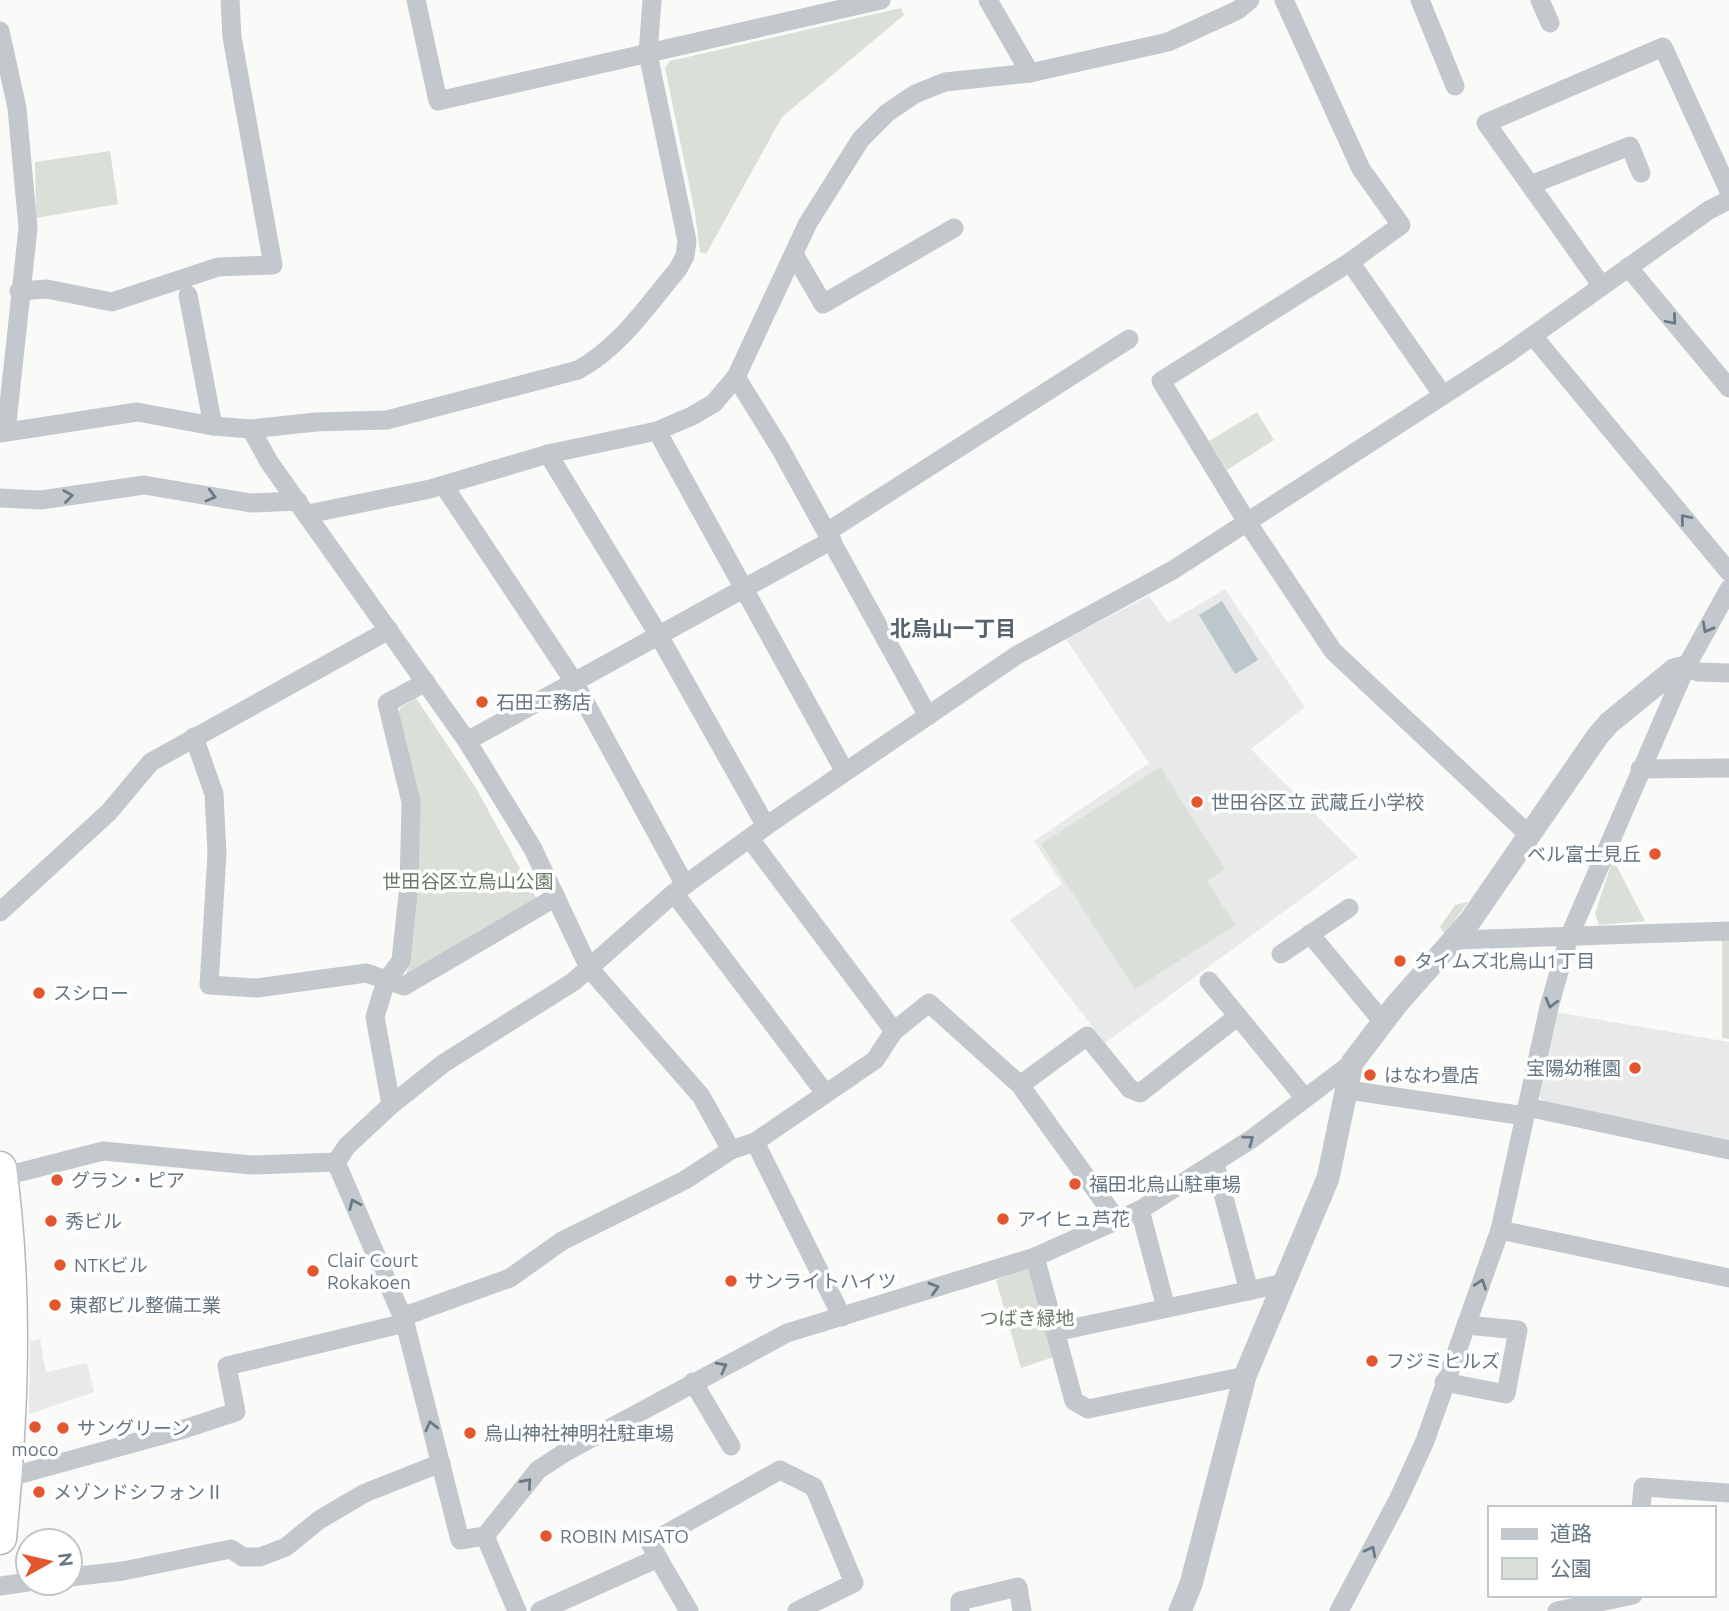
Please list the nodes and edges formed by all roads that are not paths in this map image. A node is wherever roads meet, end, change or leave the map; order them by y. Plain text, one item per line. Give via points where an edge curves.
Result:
1 (230, 0) edge
2 (416, 0) edge
3 (652, 0) edge
4 (881, 0) edge
5 (988, 0) edge
6 (1250, 0) edge
7 (1284, 0) edge
8 (1420, 0) edge
9 (1541, 0) edge
10 (1550, 23) dead end
11 (0, 31) edge
12 (648, 54) junction
13 (1030, 73) junction
14 (1455, 86) dead end
15 (1642, 173) dead end
16 (1530, 185) junction
17 (1729, 191) edge
18 (1729, 200) edge
19 (954, 228) dead end
20 (794, 254) junction
21 (1350, 261) junction
22 (1628, 267) junction
23 (1602, 286) junction
24 (19, 291) junction
25 (188, 295) dead end
26 (1533, 336) junction
27 (1129, 339) dead end
28 (736, 377) junction
29 (1729, 388) edge
30 (1442, 394) junction
31 (213, 426) junction
32 (251, 429) junction
33 (657, 431) junction
34 (3, 432) edge
35 (548, 454) junction
36 (444, 486) junction
37 (0, 498) edge
38 (303, 508) junction
39 (1247, 522) junction
40 (830, 536) junction
41 (1729, 572) edge
42 (744, 587) junction
43 (1729, 589) edge
44 (388, 630) junction
45 (658, 634) junction
46 (1686, 667) junction
47 (1729, 673) edge
48 (573, 680) junction
49 (426, 682) junction
50 (928, 716) junction
51 (194, 737) junction
52 (467, 741) junction
53 (1729, 768) edge
54 (1640, 769) junction
55 (845, 772) junction
56 (766, 826) junction
57 (1529, 835) junction
58 (750, 839) junction
59 (679, 889) junction
60 (556, 897) junction
61 (1349, 908) dead end
62 (0, 912) edge
63 (1729, 931) edge
64 (1310, 934) junction
65 (1569, 937) junction
66 (1454, 940) junction
67 (1281, 954) dead end
68 (589, 968) junction
69 (386, 981) junction
70 (1209, 981) dead end
71 (1238, 1016) junction
72 (1383, 1022) junction
73 (894, 1031) junction
74 (1352, 1063) junction
75 (1020, 1085) junction
76 (1348, 1090) junction
77 (825, 1093) junction
78 (1304, 1097) junction
79 (391, 1105) junction
80 (1526, 1112) junction
81 (755, 1142) junction
82 (732, 1150) junction
83 (1729, 1150) edge
84 (336, 1162) junction
85 (1215, 1164) junction
86 (1, 1173) edge
87 (1140, 1210) junction
88 (1117, 1220) junction
89 (1500, 1230) junction
90 (1035, 1257) junction
91 (1729, 1278) edge
92 (1285, 1283) junction
93 (1249, 1291) junction
94 (1166, 1308) junction
95 (842, 1317) junction
96 (404, 1320) junction
97 (1466, 1325) junction
98 (1055, 1332) junction
99 (1245, 1376) junction
100 (693, 1382) junction
101 (1444, 1382) junction
102 (731, 1446) dead end
103 (441, 1463) junction
104 (6, 1478) junction
105 (1729, 1493) edge
106 (1641, 1506) edge
107 (485, 1536) junction
108 (0, 1538) edge
109 (658, 1558) junction
110 (84, 1575) edge
111 (1624, 1597) edge
112 (517, 1611) edge
113 (540, 1611) edge
114 (688, 1611) edge
115 (797, 1611) edge
116 (960, 1611) edge
117 (1022, 1611) edge
118 (1180, 1611) edge
119 (1339, 1611) edge
120 (1558, 1611) edge

1 - 24 street via 232,37 274,265 218,267 112,302 47,289
2 - 12 street via 438,101
3 - 12 street
4 - 12 street
5 - 13 street
6 - 13 street via 1238,10 1168,41
7 - 21 street via 1361,169 1401,225
8 - 14 street
9 - 10 street
11 - 24 street via 17,108 28,228
12 - 32 street via 687,241 678,269 617,342 579,370 387,420
13 - 20 street via 945,82 915,94 887,113 861,139 808,223
15 - 16 street via 1630,146
16 - 17 street via 1486,123 1663,47
16 - 23 street
18 - 22 street
19 - 20 street via 823,304
20 - 28 street
21 - 30 street
21 - 39 street via 1161,381
22 - 23 street
22 -> 29 street
23 - 26 street
24 - 34 street
25 - 31 street
26 - 30 street
41 -> 26 street
27 - 40 street
28 - 33 street via 714,403
28 - 40 street
30 - 39 street
31 - 32 street
31 - 34 street via 137,412
32 - 38 street
33 - 35 street
33 - 42 street
35 - 36 street
35 - 45 street
36 - 38 street
36 - 48 street
37 -> 38 street via 41,500 144,485
38 - 44 street
39 - 50 street via 1173,570 1017,655
39 - 57 street via 1333,651
40 - 42 street
40 - 50 street
42 - 45 street
42 - 55 street
43 -> 46 street
44 - 49 street
44 - 51 street
45 - 48 street
45 - 56 street
46 - 47 street
46 - 54 street
46 - 57 street via 1674,670 1609,723
48 - 52 street
48 - 59 street
49 - 52 street
49 - 69 street via 387,703 411,802 401,961
50 - 55 street
51 - 62 street via 151,762 109,811
51 - 69 street via 214,794 217,854 209,985 257,988 366,973
52 - 60 street via 533,849
53 - 54 street
54 - 65 street
55 - 56 street
56 - 58 street
57 - 66 street
58 - 59 street
58 - 73 street
59 - 68 street
59 - 77 street
60 - 68 street
60 - 69 street via 404,986
61 - 64 street
63 - 65 street
64 - 67 street
64 - 72 street
65 - 66 street
65 -> 80 street
66 - 72 street
68 - 79 street via 444,1063
68 - 82 street via 701,1096
69 - 79 street via 375,1017
70 - 71 street
71 - 75 street via 1140,1093 1130,1089 1087,1036
71 - 78 street
72 - 74 street
73 - 75 street via 929,1003
73 - 77 street via 875,1060
74 - 76 street
74 - 78 street
75 - 88 street
76 - 80 street
76 - 92 street via 1328,1178
77 - 81 street
85 -> 78 street
79 - 84 street
80 - 83 street
80 - 89 street
81 - 82 street
81 - 95 street
82 - 96 street via 685,1180 562,1241 510,1278
84 - 86 street via 251,1165 103,1151
96 -> 84 street
85 - 87 street
85 - 93 street
86 - 104 highway via 13,1341
87 - 88 street
87 - 94 street
88 - 90 street
89 - 91 street
97 -> 89 street
95 -> 90 street
90 - 98 street
92 - 93 street
92 - 99 street
93 - 94 street
94 - 98 street
100 -> 95 street via 787,1333
103 -> 96 street
96 - 104 street via 227,1366 236,1412
97 - 101 street
97 - 101 street via 1518,1330 1506,1394
98 - 99 street via 1074,1401 1088,1409
99 - 118 street
100 - 102 street
107 -> 100 street via 538,1470
119 -> 101 street via 1398,1500 1425,1441
103 - 107 street via 460,1540
103 - 110 street via 365,1493 319,1520 286,1547 260,1557 243,1557 231,1549
104 - 108 highway
105 - 106 street via 1643,1487
107 - 112 street
109 - 113 street
109 - 114 street
109 - 115 street via 650,1543 780,1470 814,1487 854,1583
111 - 120 street
116 - 117 street via 960,1601 1018,1587

